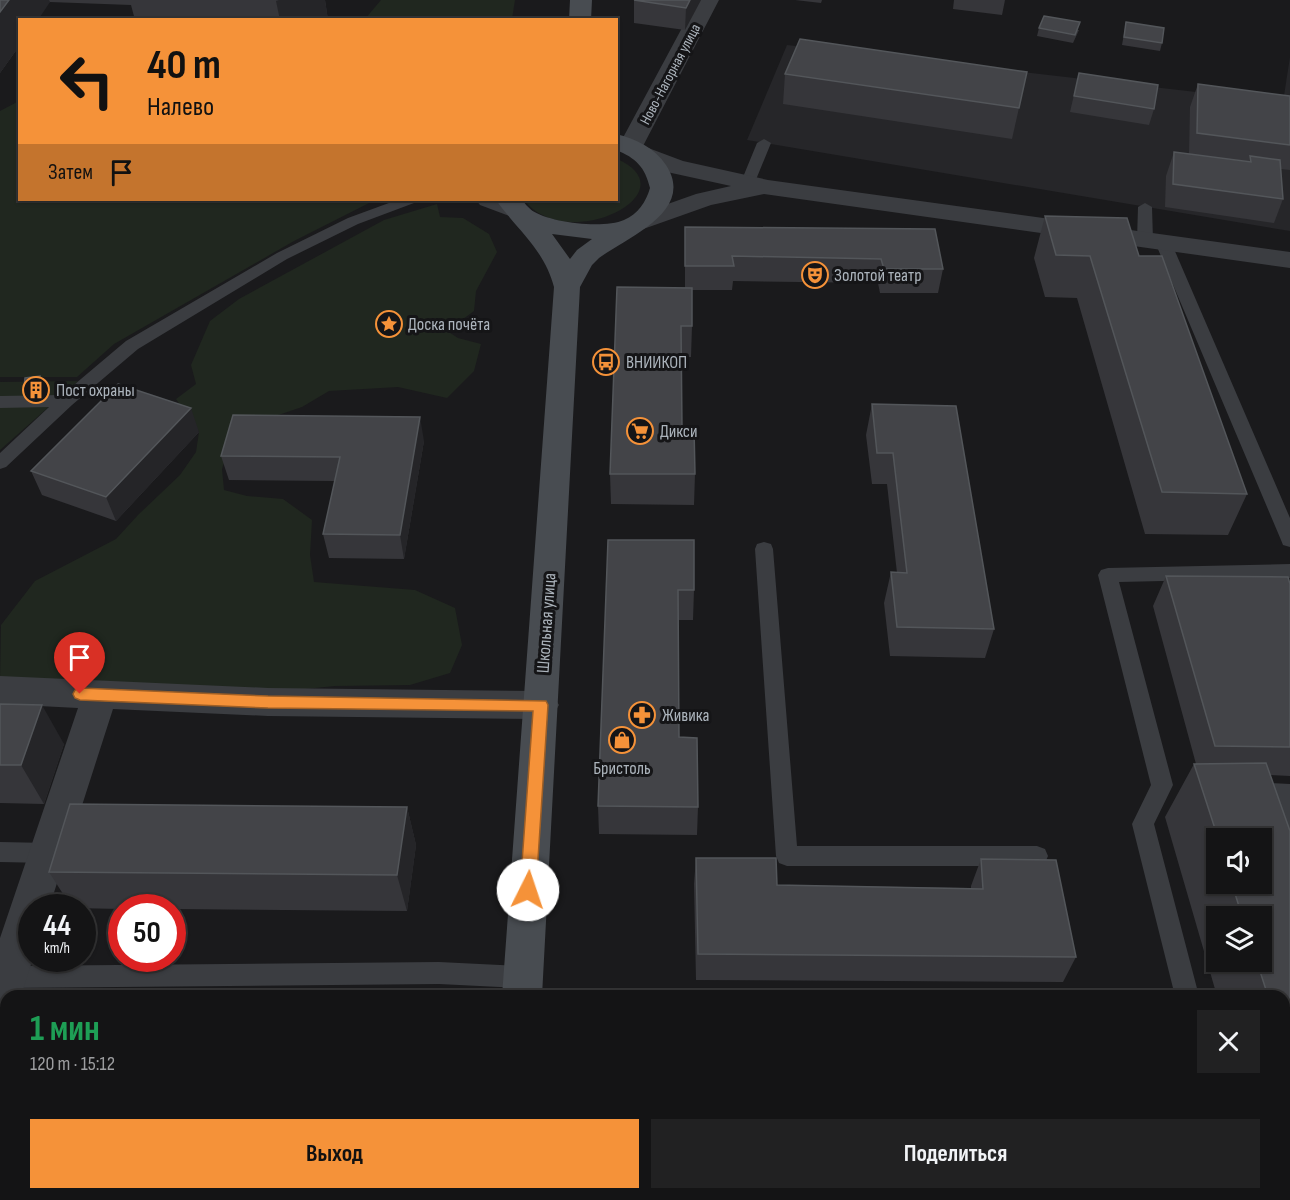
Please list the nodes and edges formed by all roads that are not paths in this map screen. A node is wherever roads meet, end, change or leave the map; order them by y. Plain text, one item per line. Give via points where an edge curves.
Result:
1 (581, 0) edge
2 (708, 0) edge
3 (580, 18) edge
4 (764, 143) dead end
5 (625, 145) edge
6 (758, 184) junction
7 (406, 201) edge
8 (492, 201) edge
9 (1145, 207) dead end
10 (518, 210) edge
11 (635, 224) junction
12 (1154, 241) junction
13 (1290, 260) edge
14 (567, 287) junction
15 (66, 401) junction
16 (0, 402) edge
17 (0, 463) edge
18 (1290, 540) edge
19 (764, 549) dead end
20 (1290, 571) edge
21 (0, 690) edge
22 (100, 695) junction
23 (541, 705) junction
24 (1162, 785) junction
25 (1186, 786) dead end
26 (1233, 790) edge
27 (1285, 793) edge
28 (1290, 821) edge
29 (0, 852) edge
30 (48, 853) junction
31 (1037, 855) dead end
32 (522, 986) edge
33 (4, 987) edge
34 (1184, 990) edge

1 - 3 main road
2 - 5 street, Ново-Нагорная улица via 646,120
4 - 6 lane
5 - 6 street via 676,167
5 - 11 main road via 651,161 662,182 657,205
6 - 11 street
6 - 12 street
7 - 15 lane via 352,221 272,262 132,345
8 - 10 street
9 - 12 lane
10 - 11 main road via 538,224 566,231 606,231
10 - 14 main road via 557,260
11 - 14 main road via 590,252
12 - 13 street
12 - 18 lane
14 - 23 main road, Школьная улица
15 - 16 lane
15 - 17 lane
19 - 31 lane via 787,856
20 - 24 lane via 1108,575
21 - 22 street
22 - 23 street
22 - 30 street
23 - 32 main road, Школьная улица
24 - 25 lane
24 - 34 lane via 1143,824
26 - 27 lane
27 - 28 lane
29 - 30 lane
30 - 33 street
32 - 33 lane via 439,973

